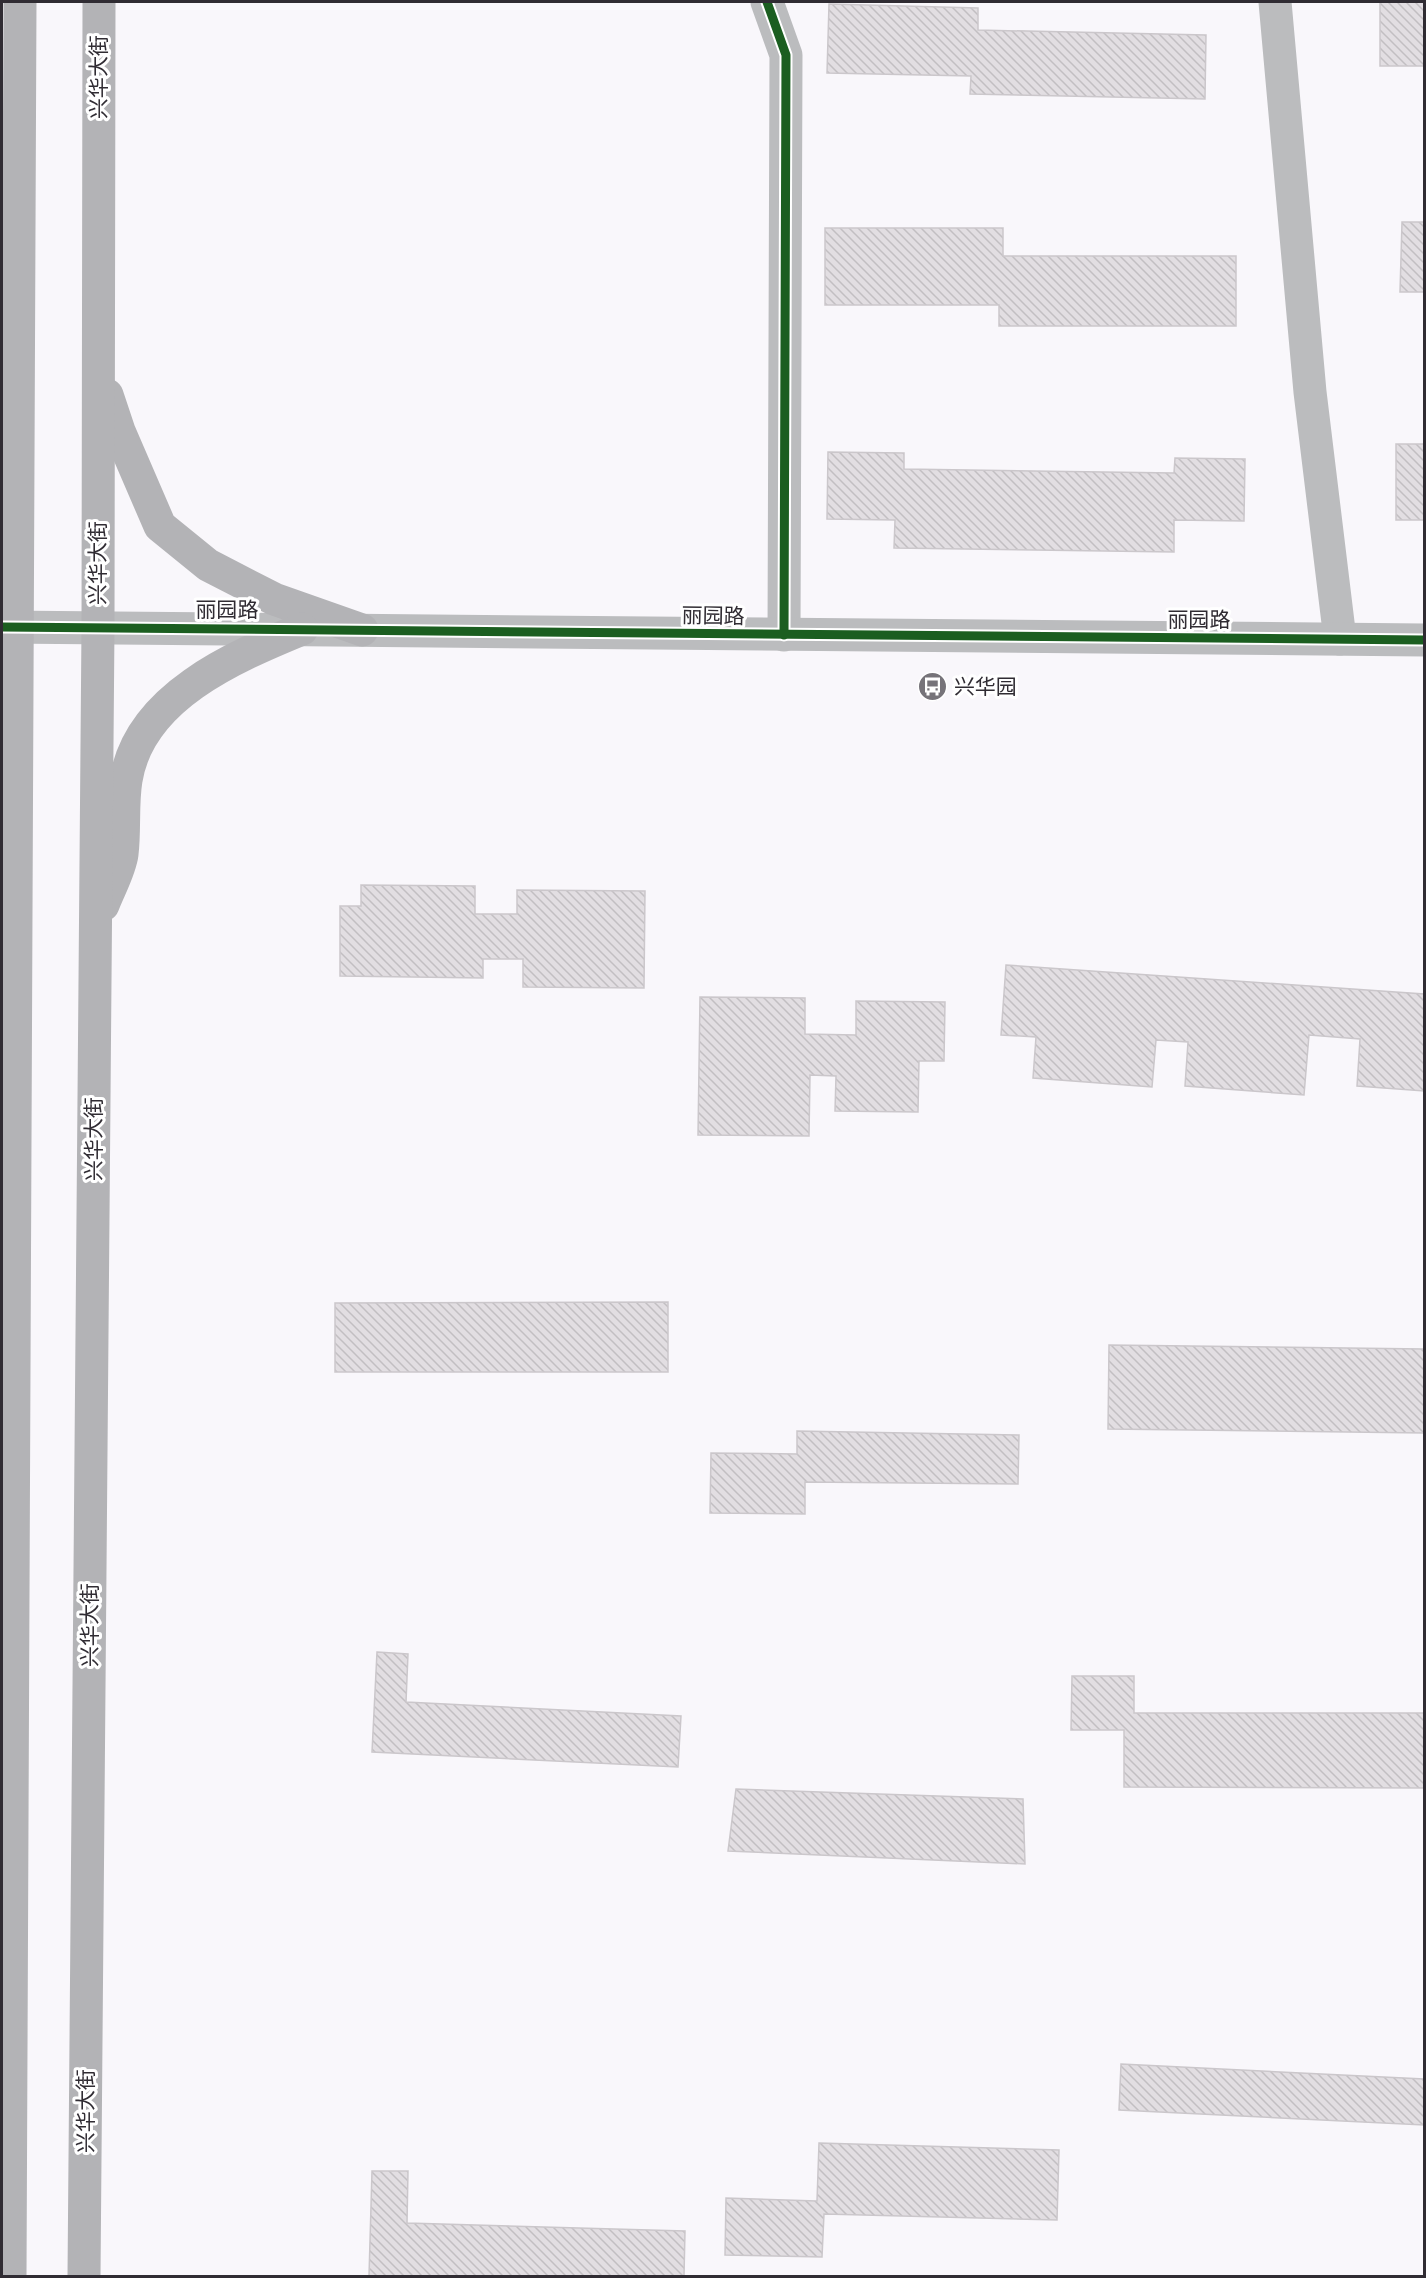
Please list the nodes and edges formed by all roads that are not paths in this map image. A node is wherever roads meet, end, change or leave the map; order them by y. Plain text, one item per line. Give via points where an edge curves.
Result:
1 (20, 2) edge
2 (99, 2) edge
3 (767, 2) edge
4 (1275, 2) edge
5 (18, 268) junction
6 (2, 303) edge
7 (99, 372) junction
8 (9, 627) edge
9 (98, 627) junction
10 (302, 628) junction
11 (362, 630) junction
12 (784, 634) junction
13 (1340, 639) junction
14 (1425, 640) edge
15 (2, 843) edge
16 (16, 885) junction
17 (95, 923) junction
18 (10, 2277) edge
19 (84, 2277) edge

1 - 5 main road
2 - 7 main road, 兴华大街
3 - 12 street via 786,55
4 - 13 street via 1310,392
5 - 6 main road
5 - 8 main road
7 - 9 main road, 兴华大街
7 - 11 main road via 119,431 160,526 208,565 274,599
8 - 9 street, 丽园路
8 - 16 main road
9 - 10 street, 丽园路
9 - 17 main road, 兴华大街
10 - 11 street, 丽园路
10 - 17 main road via 248,651 158,712 139,741 126,779 122,856
11 - 12 street, 丽园路
12 - 13 street, 丽园路
13 - 14 street, 丽园路
15 - 16 main road
16 - 18 main road
17 - 19 main road, 兴华大街

